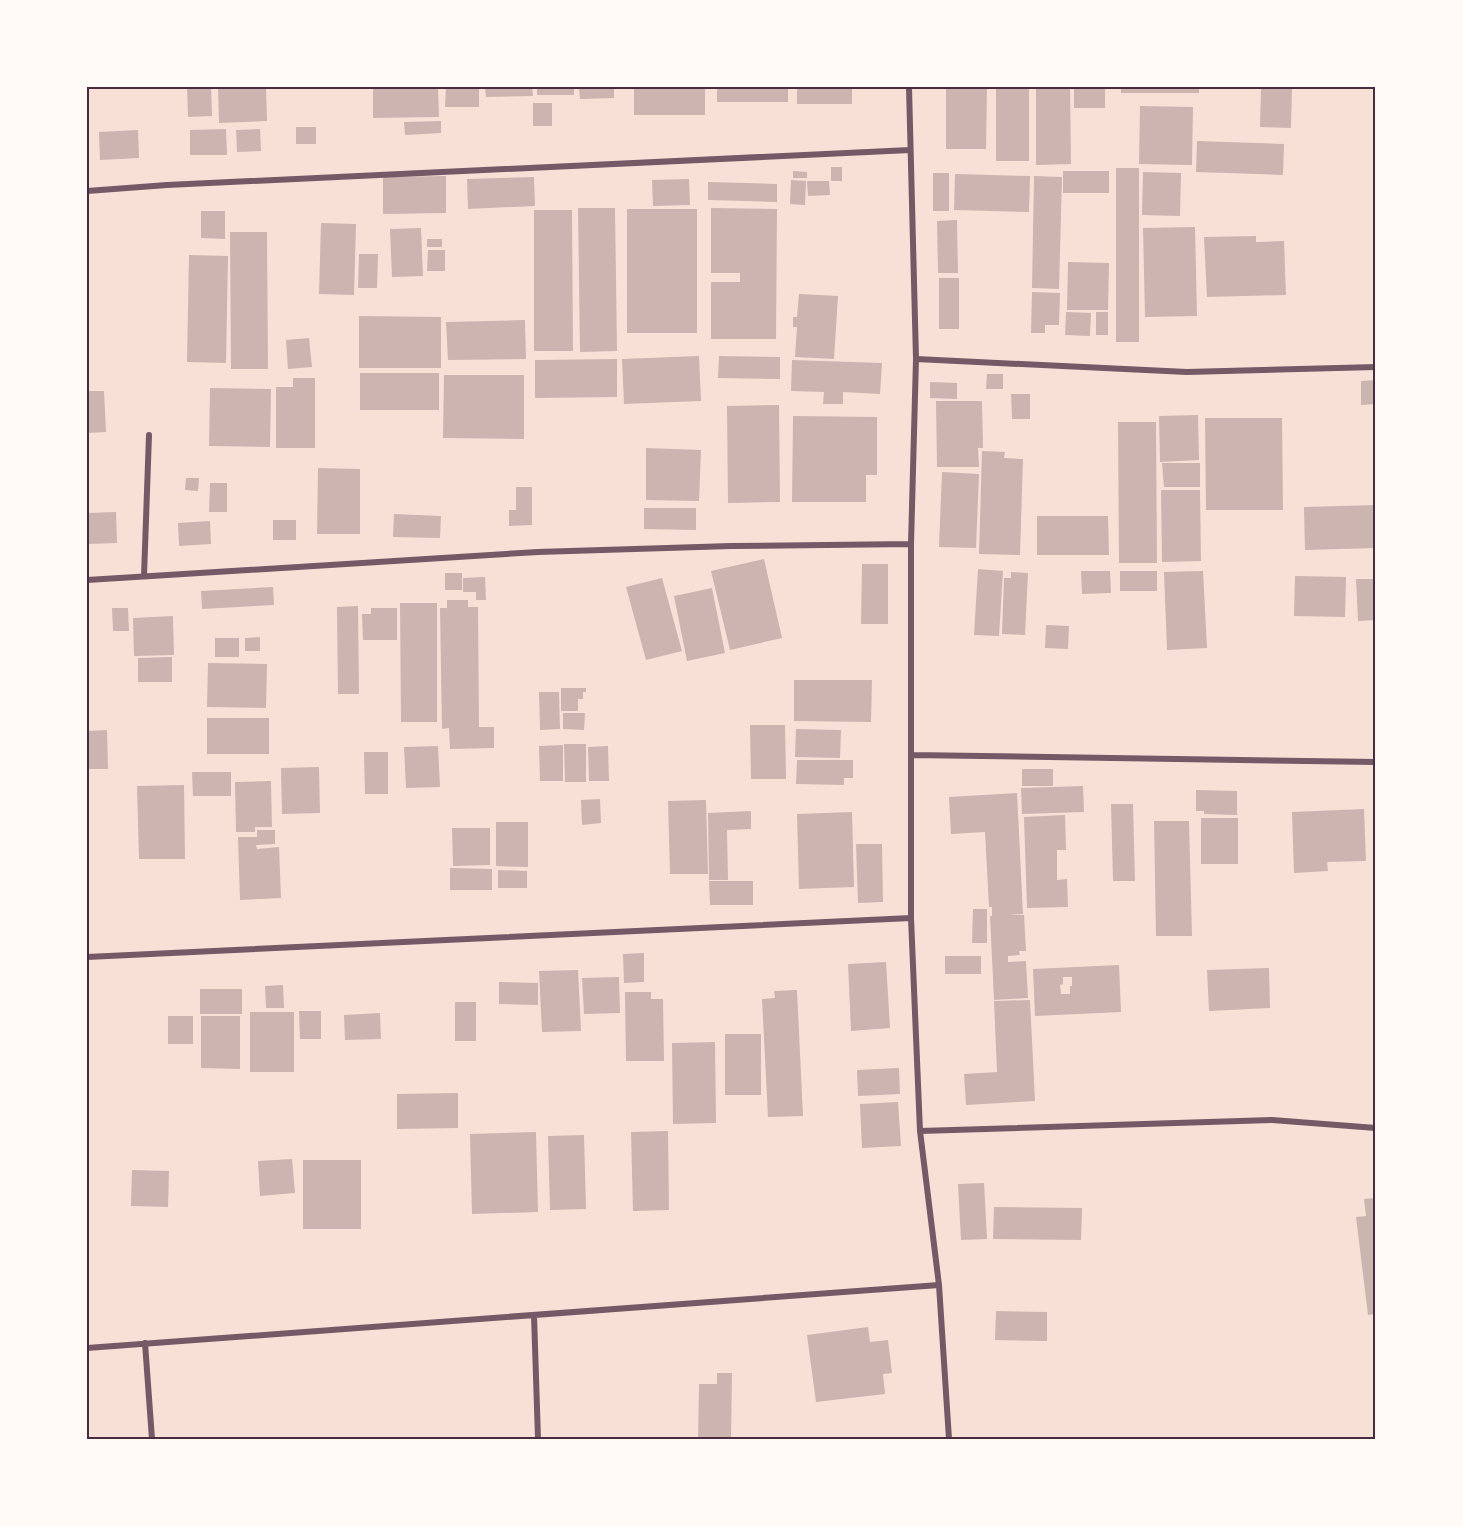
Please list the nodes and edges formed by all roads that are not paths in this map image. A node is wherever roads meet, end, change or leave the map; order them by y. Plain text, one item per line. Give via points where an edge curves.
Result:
1 (909, 87) edge
2 (910, 150) junction
3 (87, 191) edge
4 (916, 359) junction
5 (1376, 367) edge
6 (149, 435) dead end
7 (911, 544) junction
8 (144, 576) junction
9 (87, 580) edge
10 (911, 755) junction
11 (1376, 762) edge
12 (911, 918) junction
13 (87, 957) edge
14 (1376, 1128) edge
15 (920, 1131) junction
16 (939, 1285) junction
17 (534, 1315) junction
18 (145, 1343) junction
19 (87, 1348) edge
20 (152, 1439) edge
21 (538, 1439) edge
22 (949, 1439) edge

1 - 2 street
2 - 3 street
2 - 4 street
4 - 5 street via 1187,372
4 - 7 street
6 - 8 street
7 - 8 street via 538,552
7 - 10 street
8 - 9 street
10 - 11 street
10 - 12 street
12 - 13 street
12 - 15 street
14 - 15 street via 1272,1120
15 - 16 street
16 - 17 street
16 - 22 street
17 - 18 street
17 - 21 street
18 - 19 street
18 - 20 street

